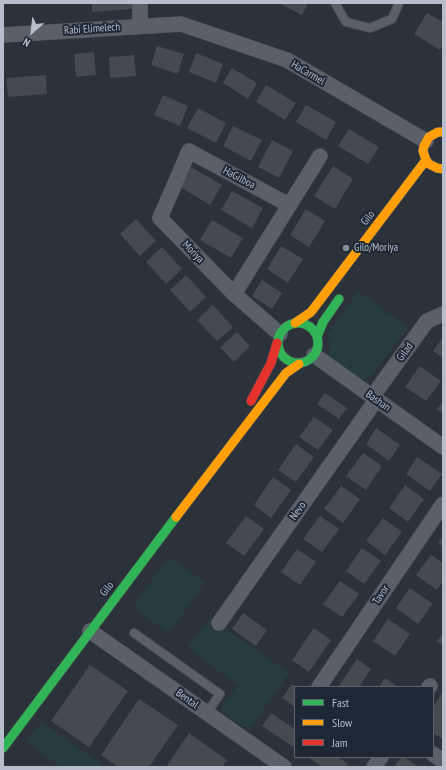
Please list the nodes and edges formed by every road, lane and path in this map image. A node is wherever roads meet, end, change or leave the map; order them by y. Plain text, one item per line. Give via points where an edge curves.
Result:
1 (140, 3) edge
2 (335, 3) edge
3 (399, 3) edge
4 (181, 24) joint
5 (140, 26) junction
6 (3, 35) edge
7 (443, 132) edge
8 (426, 141) junction
9 (188, 151) joint
10 (320, 156) dead end
11 (426, 160) junction
12 (437, 170) edge
13 (289, 205) junction
14 (346, 290) dead end
15 (234, 294) junction
16 (443, 314) edge
17 (294, 323) junction
18 (317, 337) junction
19 (278, 338) junction
20 (314, 355) junction
21 (299, 364) junction
22 (374, 398) junction
23 (230, 445) junction
24 (443, 447) edge
25 (443, 504) edge
26 (219, 623) dead end
27 (90, 631) junction
28 (134, 633) dead end
29 (320, 686) edge
30 (207, 713) junction
31 (3, 748) edge
32 (434, 755) edge
33 (380, 758) edge
34 (443, 761) edge
35 (284, 767) edge
36 (374, 767) edge

1 - 5 street
2 - 3 lane via 346,22 370,28 392,19
4 - 5 street, Rabi Elimelech
4 - 8 street, HaCarmel via 287,60
5 - 6 street, Rabi Elimelech
7 - 8 street via 433,134
8 - 11 street via 423,151
9 - 13 street, HaGilboa
9 - 15 street, Moriya via 160,218
10 - 13 street
11 - 12 street
11 - 17 street, Gilo via 311,312
13 - 15 street
14 - 18 street via 323,322
15 - 19 street, Moriya
16 - 22 street, Gilad via 427,321
17 - 18 street via 307,325
17 - 19 street via 286,327
18 - 20 street via 318,346
19 - 21 street via 278,349 283,357
19 - 23 street, Gilo via 271,363
20 - 21 street
20 - 22 street, Bashan
21 - 23 street, Gilo via 286,373
22 - 24 street, Bashan
22 - 26 street, Nevo
23 - 27 street, Gilo
25 - 29 street, Tavor
27 - 30 street, Bental
27 - 31 street, Gilo
28 - 30 lane via 220,694
30 - 35 street, Bental
32 - 34 street
33 - 36 street

